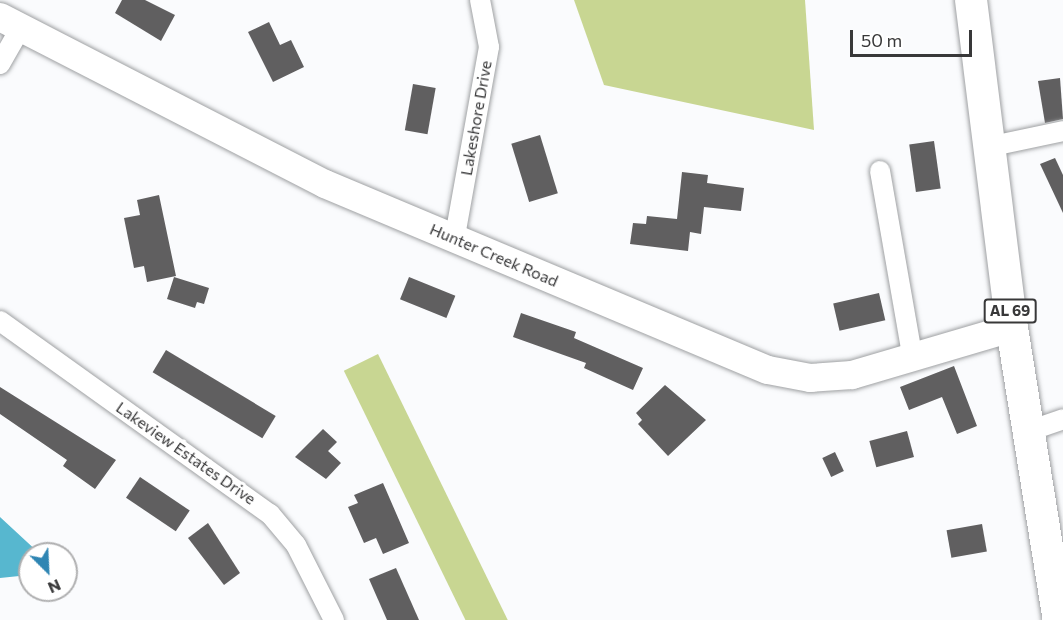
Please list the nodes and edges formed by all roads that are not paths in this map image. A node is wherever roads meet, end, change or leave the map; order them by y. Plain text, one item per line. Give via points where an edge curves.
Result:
1 (480, 0) edge
2 (971, 0) edge
3 (7, 24) edge
4 (0, 64) edge
5 (1063, 131) edge
6 (988, 147) junction
7 (880, 171) dead end
8 (455, 236) junction
9 (0, 321) edge
10 (1012, 328) junction
11 (912, 355) junction
12 (1063, 419) edge
13 (1029, 431) junction
14 (334, 620) edge
15 (1059, 620) edge

1 - 8 street, Lakeshore Drive via 489,46
2 - 6 main road, AL 69
3 - 4 street
3 - 8 main road, Hunter Creek Road via 244,146 416,223
5 - 6 street
6 - 10 main road, AL 69
7 - 11 street
8 - 11 main road, Hunter Creek Road via 675,333 788,375 852,375
9 - 14 street, Lakeview Estates Drive via 256,501 296,545
10 - 11 main road, Hunter Creek Road
10 - 13 main road, AL 69
12 - 13 street
13 - 15 main road, AL 69

